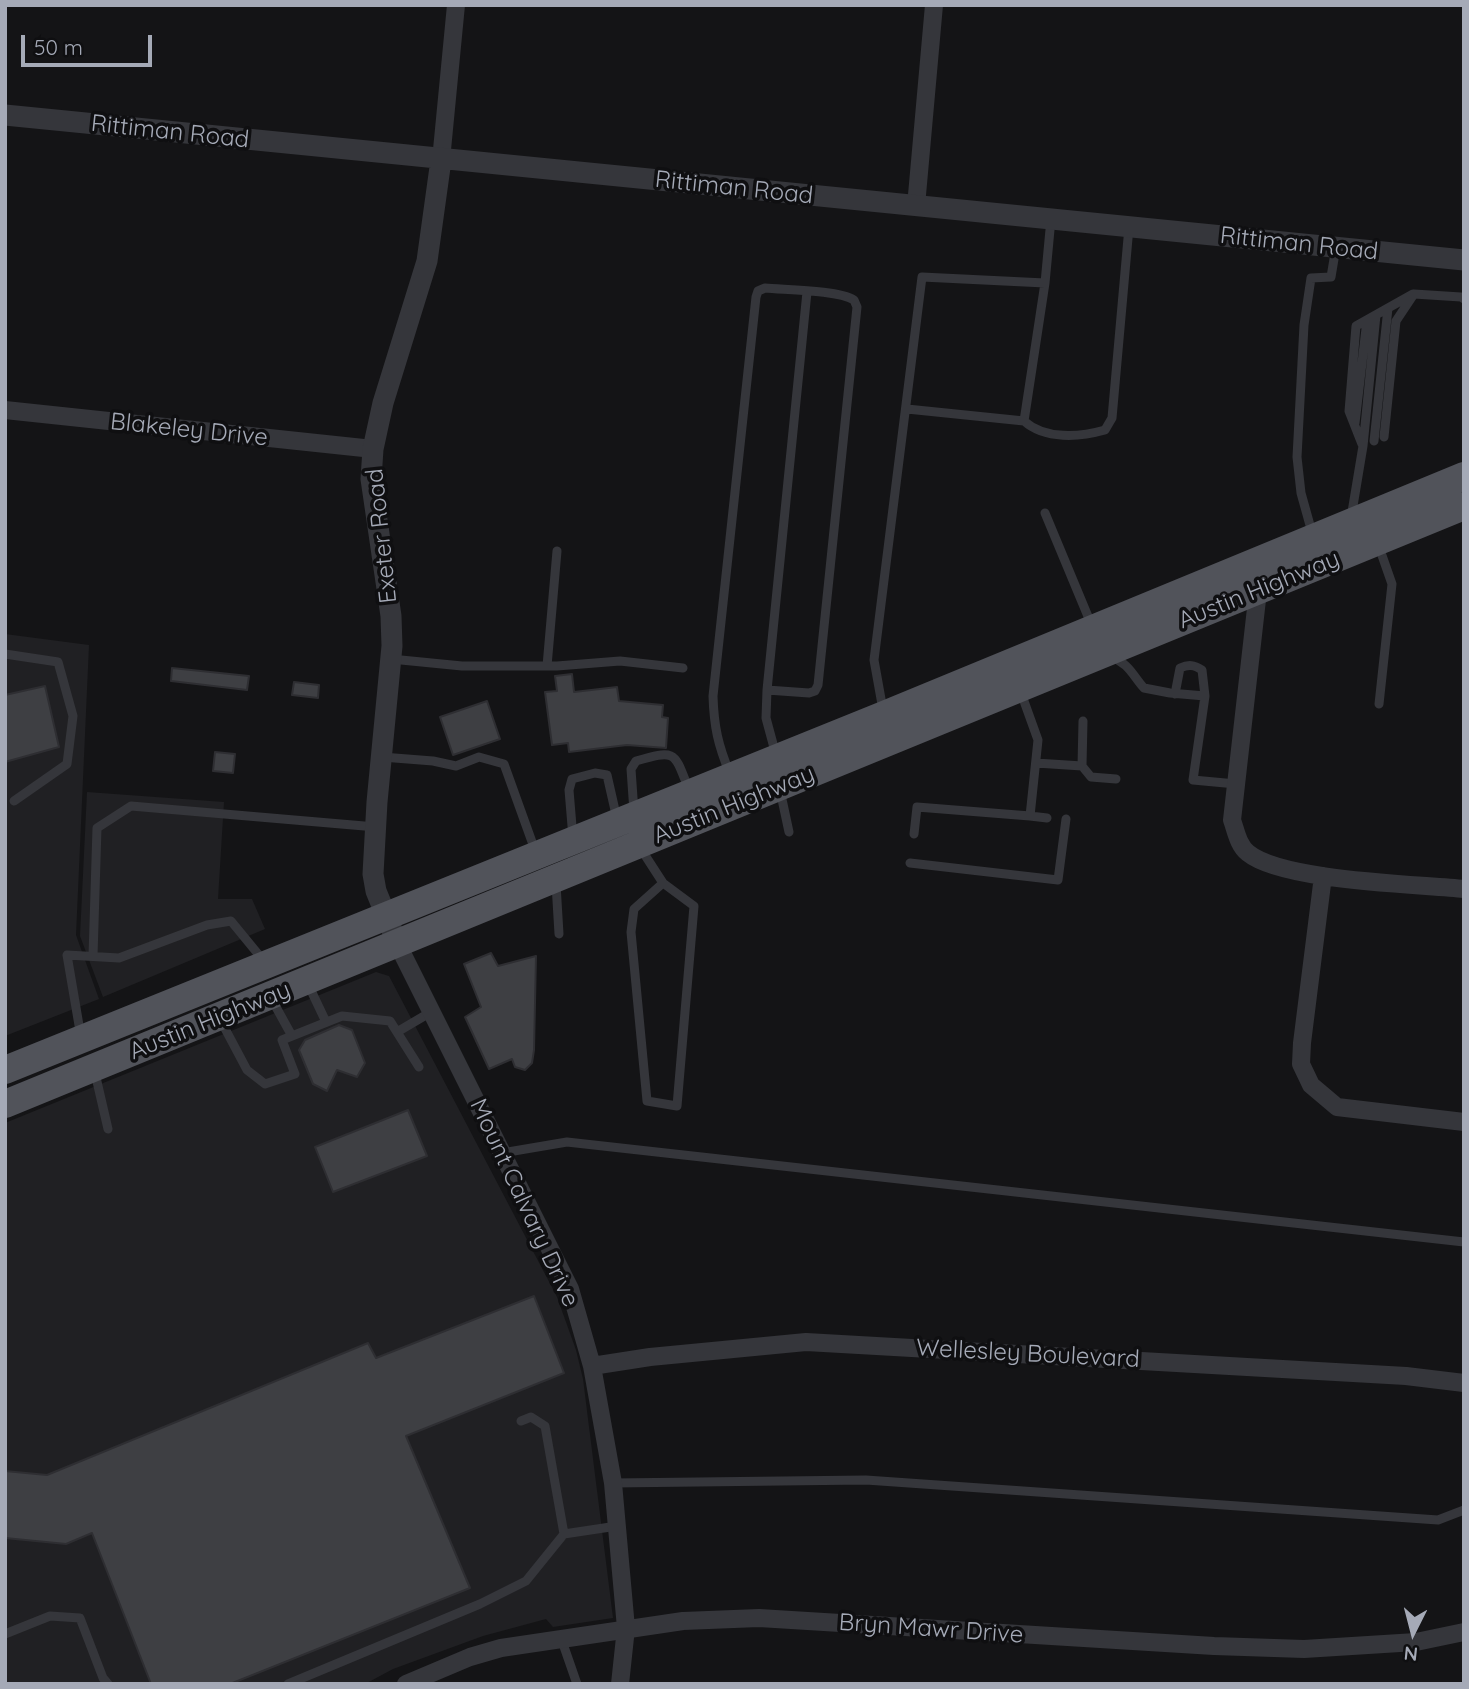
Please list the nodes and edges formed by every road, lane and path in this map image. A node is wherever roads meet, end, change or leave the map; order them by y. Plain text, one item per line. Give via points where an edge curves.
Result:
1 (456, 5) edge
2 (934, 5) edge
3 (5, 115) edge
4 (441, 160) junction
5 (916, 206) junction
6 (1051, 219) junction
7 (1129, 227) junction
8 (1336, 247) junction
9 (1464, 260) edge
10 (1045, 283) junction
11 (807, 292) junction
12 (1414, 294) junction
13 (1464, 299) edge
14 (1388, 308) junction
15 (1377, 315) junction
16 (907, 409) junction
17 (5, 410) edge
18 (1024, 421) junction
19 (1384, 437) dead end
20 (1374, 441) dead end
21 (1363, 446) junction
22 (373, 449) junction
23 (1464, 475) edge
24 (1464, 506) edge
25 (1045, 513) dead end
26 (1350, 523) junction
27 (1314, 537) junction
28 (1377, 542) junction
29 (557, 551) dead end
30 (1262, 559) junction
31 (1258, 591) junction
32 (1093, 628) junction
33 (5, 653) edge
34 (1102, 655) junction
35 (391, 659) junction
36 (547, 666) junction
37 (682, 668) dead end
38 (1020, 688) junction
39 (766, 690) junction
40 (1175, 694) junction
41 (1205, 696) junction
42 (1379, 704) dead end
43 (884, 715) junction
44 (1083, 721) dead end
45 (777, 756) junction
46 (382, 757) junction
47 (1036, 763) junction
48 (1082, 766) junction
49 (730, 775) junction
50 (1116, 779) dead end
51 (1236, 784) junction
52 (779, 787) junction
53 (690, 792) junction
54 (14, 801) dead end
55 (1030, 816) junction
56 (626, 818) junction
57 (1047, 818) dead end
58 (1066, 819) dead end
59 (376, 827) junction
60 (789, 832) dead end
61 (914, 834) dead end
62 (573, 839) junction
63 (639, 845) junction
64 (536, 854) junction
65 (910, 863) dead end
66 (1323, 876) junction
67 (556, 878) junction
68 (663, 883) junction
69 (1464, 889) edge
70 (384, 916) junction
71 (559, 934) dead end
72 (398, 945) junction
73 (93, 956) junction
74 (266, 965) junction
75 (307, 982) junction
76 (271, 997) junction
77 (431, 1012) junction
78 (220, 1018) junction
79 (326, 1022) junction
80 (397, 1032) junction
81 (292, 1036) junction
82 (88, 1055) junction
83 (419, 1067) dead end
84 (5, 1070) edge
85 (5, 1104) edge
86 (1464, 1122) edge
87 (108, 1129) dead end
88 (502, 1153) junction
89 (1464, 1242) edge
90 (592, 1366) junction
91 (1464, 1384) edge
92 (521, 1421) dead end
93 (613, 1483) junction
94 (1464, 1510) edge
95 (617, 1526) junction
96 (564, 1534) junction
97 (626, 1628) junction
98 (1464, 1632) edge
99 (5, 1634) edge
100 (561, 1639) junction
101 (108, 1684) edge
102 (288, 1684) edge
103 (406, 1684) edge
104 (577, 1684) edge
105 (620, 1684) edge

1 - 4 street, Exeter Road
2 - 5 street
3 - 4 street, Rittiman Road
4 - 5 street, Rittiman Road
4 - 22 street, Exeter Road via 428,261
5 - 6 street, Rittiman Road
6 - 7 street, Rittiman Road
6 - 10 lane
7 - 8 street, Rittiman Road
7 - 18 lane via 1112,418 1105,430 1087,435 1049,433 1032,429
8 - 9 street, Rittiman Road
8 - 27 lane via 1331,277 1311,278 1309,286 1298,405 1297,457
10 - 16 lane via 922,277
10 - 18 lane
11 - 39 lane
11 - 39 lane via 848,296 857,307 818,685 809,693
11 - 49 lane via 765,288 756,296 713,696 713,724
12 - 13 lane
12 - 14 lane
12 - 19 lane via 1396,321
14 - 15 lane
14 - 20 lane
15 - 21 lane
15 - 21 lane via 1356,326 1349,411
16 - 18 lane
16 - 43 lane via 874,660
17 - 22 street, Blakeley Drive
21 - 26 lane
22 - 35 street, Exeter Road via 372,479 391,616
23 - 26 main road, Austin Highway
24 - 28 main road, Austin Highway
25 - 32 lane
26 - 27 main road, Austin Highway
27 - 30 main road, Austin Highway
28 - 31 main road, Austin Highway
28 - 42 lane via 1392,583
29 - 36 lane
30 - 31 street
30 - 32 main road, Austin Highway
31 - 34 main road, Austin Highway
31 - 51 street
32 - 43 main road, Austin Highway
33 - 54 lane via 58,662 73,716 66,764
34 - 38 main road, Austin Highway
34 - 40 lane via 1120,660 1144,688
35 - 36 lane via 463,666
35 - 46 street, Exeter Road
36 - 37 lane via 620,661
38 - 47 lane via 1038,740
38 - 52 main road, Austin Highway
39 - 45 lane via 766,718
40 - 41 lane
40 - 41 lane via 1180,668 1195,665 1202,670
41 - 51 lane via 1193,780
43 - 45 main road, Austin Highway
44 - 48 lane
45 - 49 main road, Austin Highway
46 - 59 street, Exeter Road
46 - 64 lane via 456,766 479,757 504,764
47 - 48 lane
47 - 55 lane
48 - 50 lane via 1091,777
49 - 53 main road, Austin Highway
51 - 66 street via 1232,820 1248,853 1279,867
52 - 60 lane
52 - 63 main road, Austin Highway
53 - 56 main road, Austin Highway
53 - 56 lane via 671,755 636,761 631,769
55 - 57 lane
55 - 61 lane via 917,807
56 - 62 main road, Austin Highway
56 - 62 lane via 607,775 572,779
58 - 65 lane via 1058,880
59 - 70 street, Exeter Road via 373,874
59 - 73 lane via 131,806 97,828
62 - 64 main road, Austin Highway
63 - 67 main road, Austin Highway
63 - 68 lane
64 - 70 main road, Austin Highway
66 - 69 street
66 - 86 street via 1302,1043 1301,1064 1311,1085 1338,1107
67 - 71 lane
67 - 72 main road, Austin Highway
68 - 68 lane via 694,905 677,1106 648,1101 631,932 634,909
70 - 72 street, Exeter Road
70 - 74 main road, Austin Highway
72 - 75 main road, Austin Highway
72 - 77 street, Mount Calvary Drive
73 - 74 lane via 119,958 231,920
73 - 82 lane via 67,955
74 - 82 main road, Austin Highway
75 - 76 main road, Austin Highway
75 - 79 lane
76 - 78 main road, Austin Highway
76 - 81 lane
77 - 80 lane
77 - 88 street, Mount Calvary Drive
78 - 81 lane via 247,1070 265,1084 295,1074 282,1041
78 - 82 main road, Austin Highway
79 - 80 lane via 342,1016 390,1021
79 - 81 lane
80 - 83 lane
82 - 84 main road, Austin Highway
82 - 85 main road, Austin Highway
82 - 87 lane
88 - 89 lane via 567,1142
88 - 90 street, Mount Calvary Drive via 570,1289
90 - 91 street, Wellesley Boulevard via 806,1342 1379,1374
90 - 93 street, Mount Calvary Drive
92 - 96 lane via 531,1417 545,1426
93 - 94 lane via 866,1480 1438,1520
93 - 95 street, Mount Calvary Drive
95 - 96 lane
95 - 97 street, Mount Calvary Drive
96 - 102 lane via 526,1581
97 - 98 street, Bryn Mawr Drive via 759,1618 1304,1649 1416,1642
97 - 100 street, Bryn Mawr Drive
97 - 105 street, Mount Calvary Drive
99 - 101 lane via 50,1616 80,1618
100 - 103 street, Bryn Mawr Drive via 501,1648
100 - 104 lane

